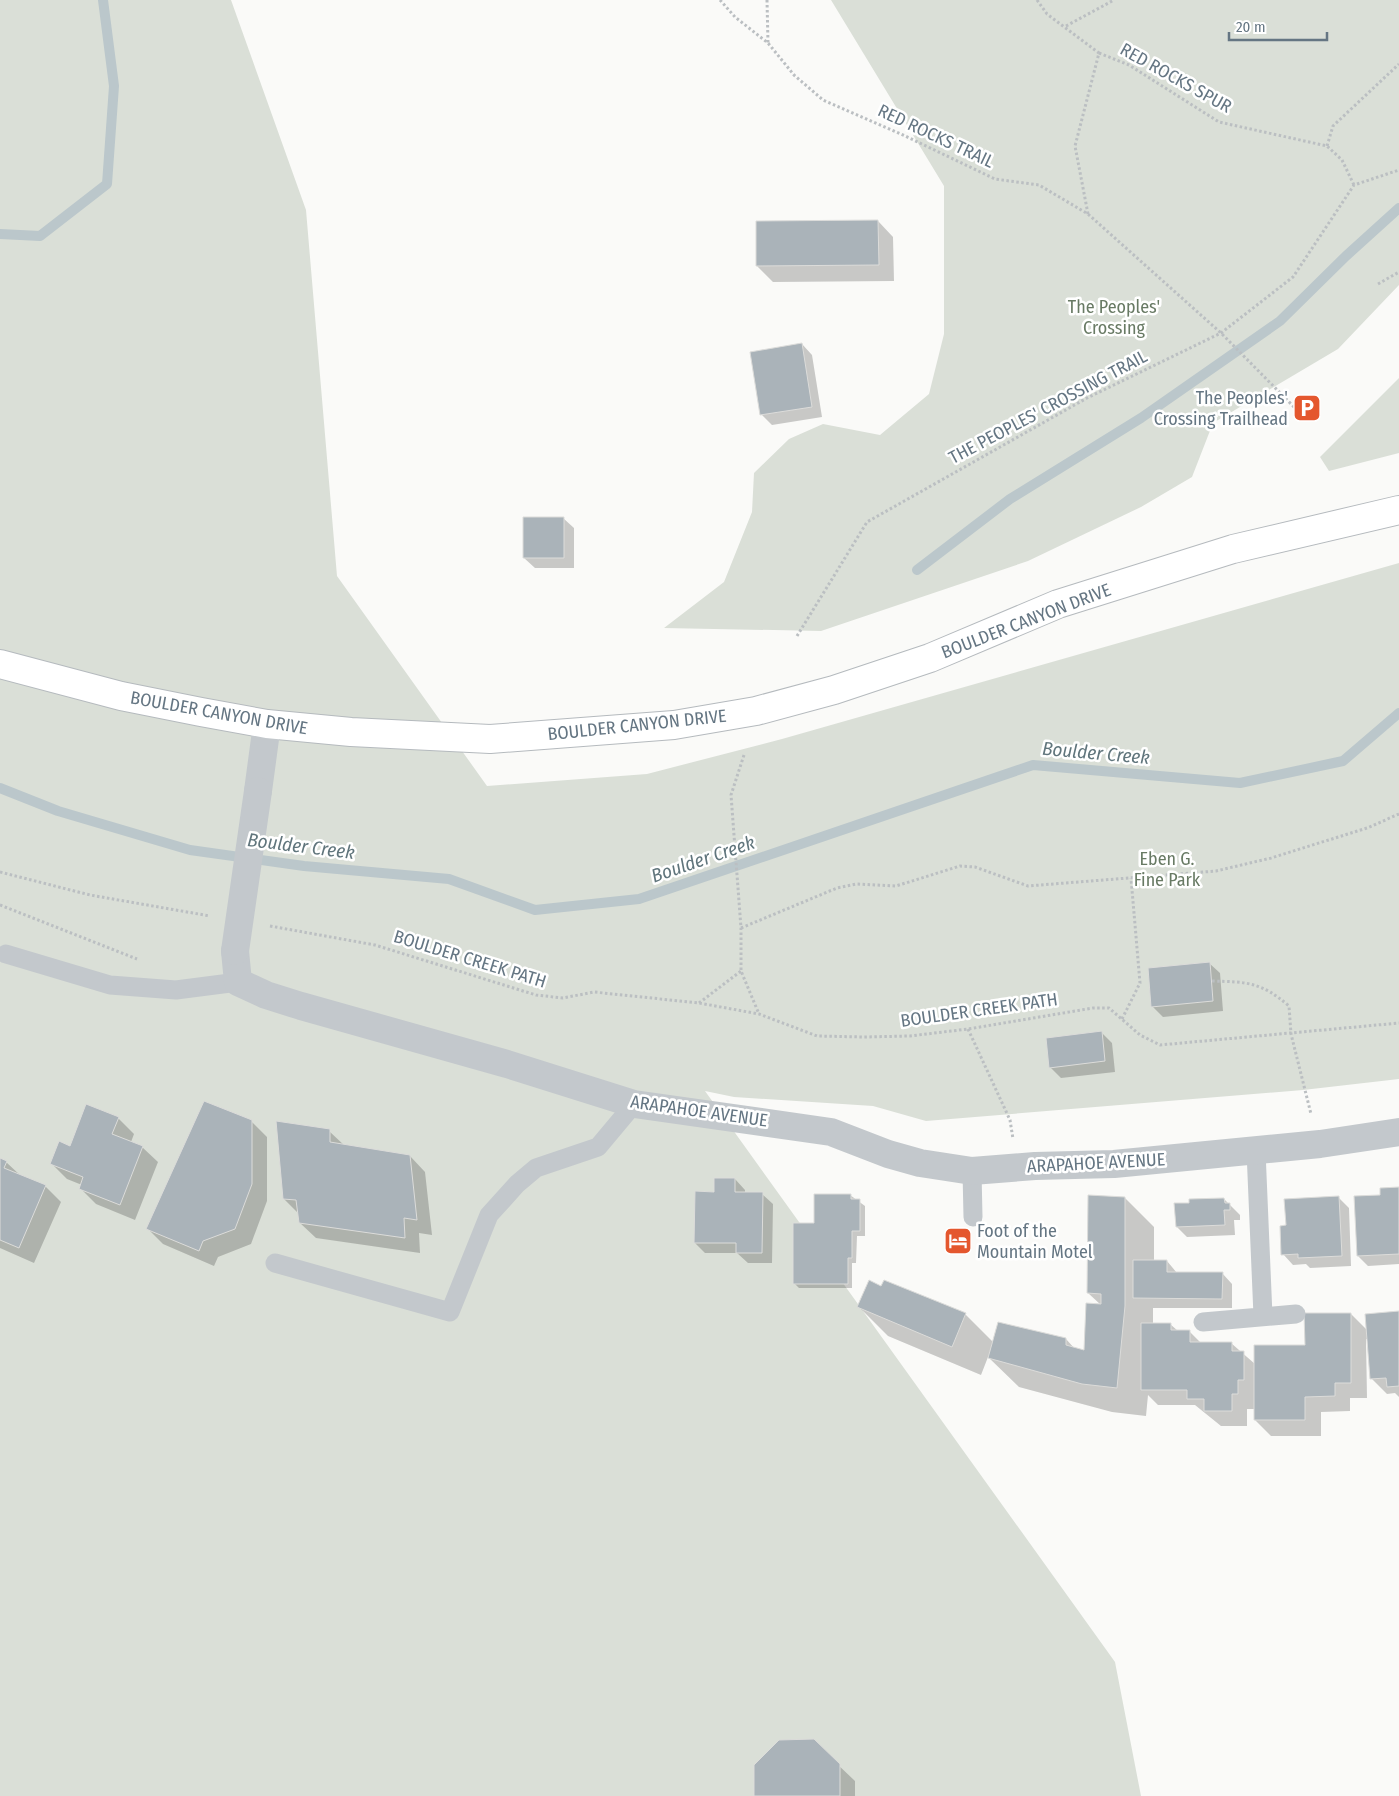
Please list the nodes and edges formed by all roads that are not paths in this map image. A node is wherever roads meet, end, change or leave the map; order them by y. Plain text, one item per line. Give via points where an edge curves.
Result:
1 (1399, 510) edge
2 (0, 664) edge
3 (267, 724) junction
4 (6, 954) dead end
5 (238, 982) junction
6 (634, 1104) junction
7 (1399, 1132) edge
8 (1256, 1151) junction
9 (972, 1171) junction
10 (974, 1217) dead end
11 (275, 1262) dead end
12 (1296, 1314) dead end
13 (1263, 1316) junction
14 (1203, 1322) dead end

1 - 3 main road, BOULDER CANYON DRIVE via 1232,550 1058,604 930,658 834,690 756,711 674,725 490,739
2 - 3 main road, BOULDER CANYON DRIVE via 121,696
3 - 5 street, bridge via 235,951
4 - 5 lane via 110,986 176,990
5 - 6 street, ARAPAHOE AVENUE via 301,1006 507,1064
6 - 9 street, ARAPAHOE AVENUE via 831,1132 920,1163
6 - 11 lane via 598,1147 536,1168 489,1215 450,1312
7 - 8 street, ARAPAHOE AVENUE
8 - 9 street, ARAPAHOE AVENUE via 1114,1164
8 - 13 lane
9 - 10 lane
12 - 13 lane
13 - 14 lane

